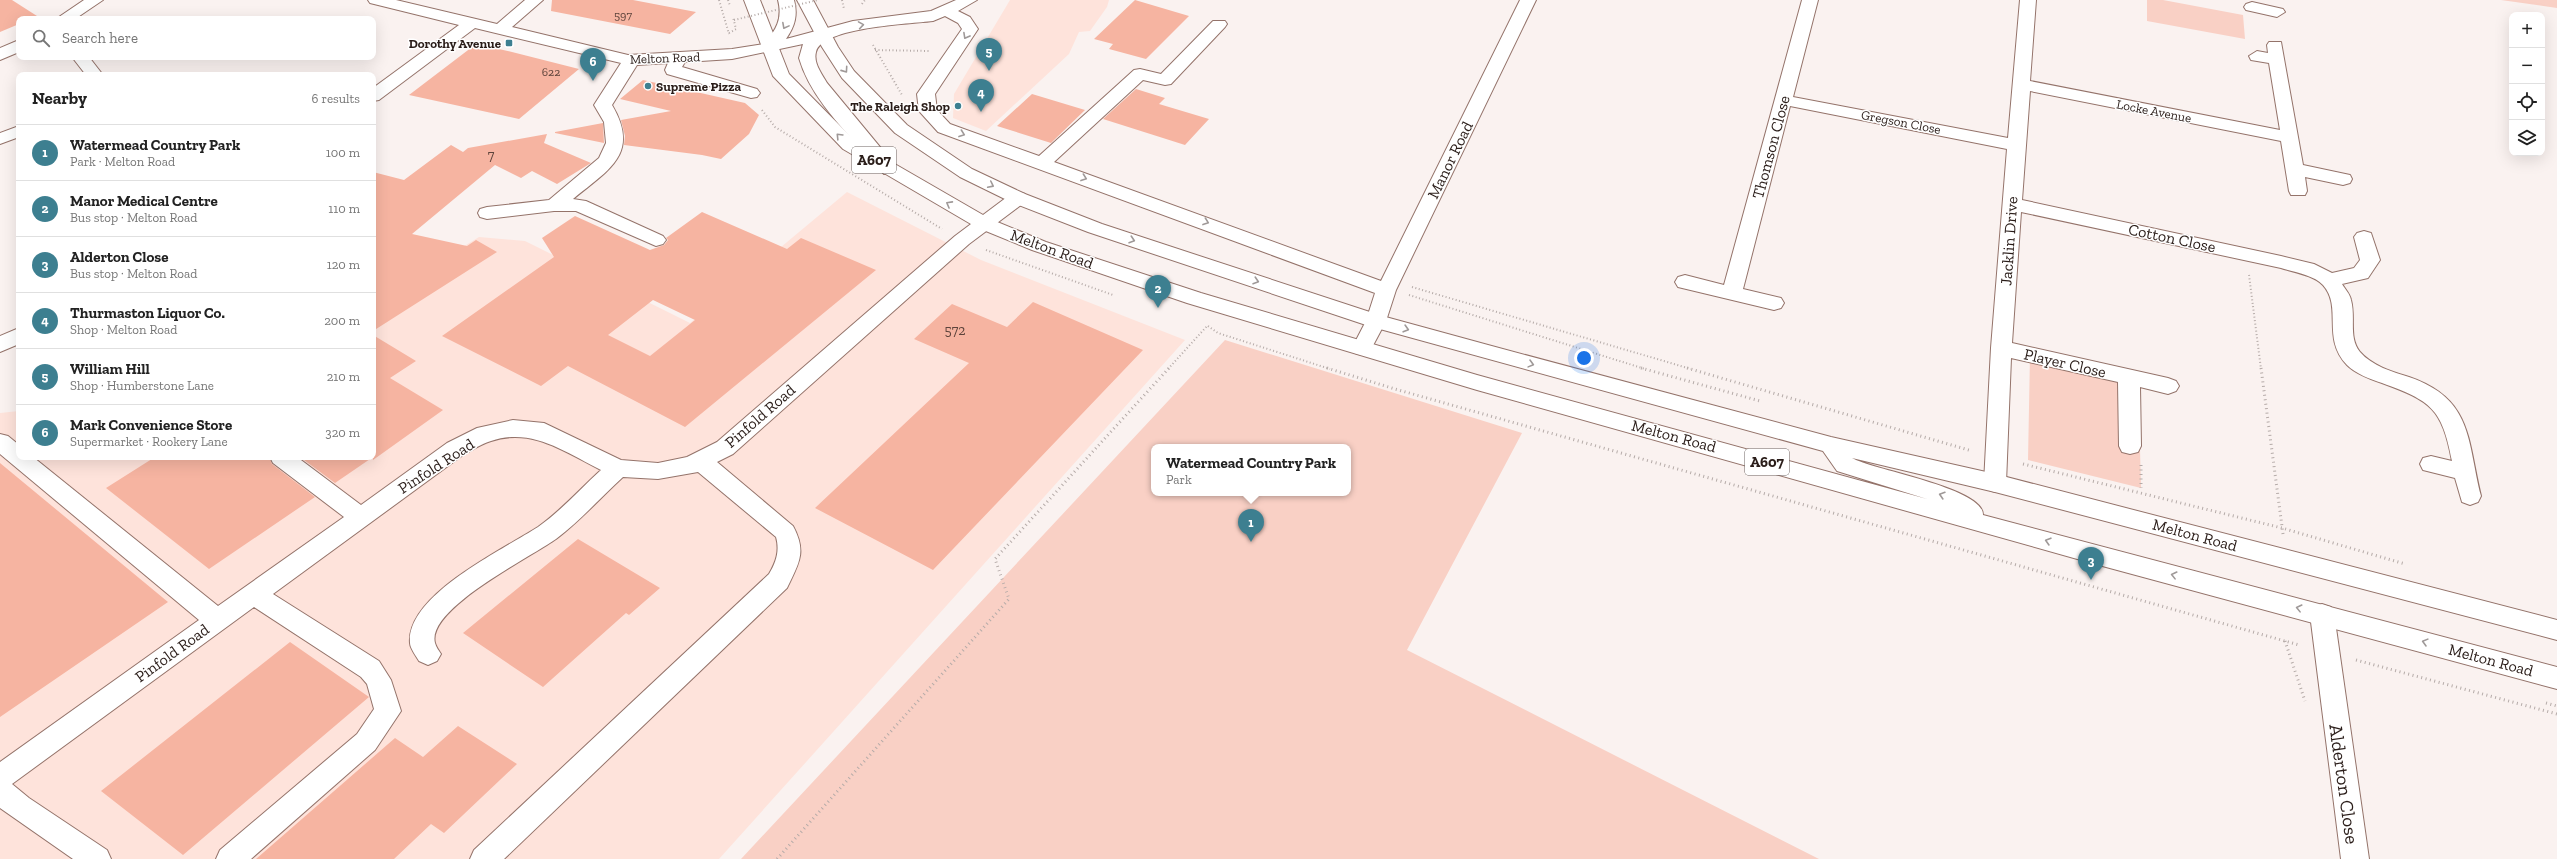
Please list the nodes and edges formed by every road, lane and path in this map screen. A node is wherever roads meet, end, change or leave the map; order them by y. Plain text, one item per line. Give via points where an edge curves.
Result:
1 (95, 0) edge
2 (376, 0) edge
3 (535, 0) edge
4 (719, 0) edge
5 (752, 0) edge
6 (786, 0) edge
7 (805, 0) edge
8 (818, 0) edge
9 (968, 0) edge
10 (1528, 0) edge
11 (1810, 0) edge
12 (2028, 0) edge
13 (2252, 9) edge
14 (2277, 12) dead end
15 (940, 13) junction
16 (69, 16) edge
17 (470, 24) junction
18 (1219, 24) dead end
19 (499, 30) junction
20 (826, 40) junction
21 (16, 47) edge
22 (809, 47) junction
23 (769, 48) junction
24 (874, 50) dead end
25 (0, 55) edge
26 (2257, 56) dead end
27 (678, 58) junction
28 (82, 60) edge
29 (631, 60) junction
30 (945, 70) junction
31 (92, 72) edge
32 (2020, 84) junction
33 (751, 93) dead end
34 (376, 94) edge
35 (1784, 100) junction
36 (16, 132) edge
37 (2288, 137) junction
38 (0, 139) edge
39 (2017, 145) junction
40 (1042, 163) junction
41 (2294, 169) junction
42 (890, 170) junction
43 (2343, 179) dead end
44 (2298, 191) dead end
45 (1018, 198) junction
46 (2012, 204) junction
47 (554, 205) junction
48 (487, 213) dead end
49 (984, 223) junction
50 (2364, 237) dead end
51 (656, 240) dead end
52 (2247, 254) junction
53 (2330, 280) junction
54 (1684, 282) dead end
55 (1386, 290) junction
56 (1732, 293) junction
57 (1774, 303) dead end
58 (1376, 321) junction
59 (16, 337) edge
60 (0, 345) edge
61 (1362, 348) junction
62 (2002, 348) junction
63 (2129, 377) junction
64 (2168, 386) dead end
65 (0, 442) edge
66 (1831, 445) junction
67 (2130, 446) dead end
68 (16, 455) edge
69 (22, 460) edge
70 (285, 460) edge
71 (700, 460) junction
72 (2431, 464) dead end
73 (618, 468) junction
74 (2464, 472) junction
75 (1995, 483) junction
76 (2470, 496) dead end
77 (361, 517) junction
78 (1985, 524) junction
79 (2286, 559) junction
80 (254, 594) junction
81 (2322, 614) junction
82 (218, 620) junction
83 (2557, 630) edge
84 (2326, 652) junction
85 (428, 654) dead end
86 (2557, 678) edge
87 (2557, 714) edge
88 (0, 777) edge
89 (10, 799) edge
90 (97, 859) edge
91 (230, 859) edge
92 (484, 859) edge
93 (777, 859) edge
94 (2355, 859) edge

1 - 16 main road
2 - 17 main road, Melton Road
3 - 19 main road
4 - 8 path, bridge via 729,34 736,29 734,20
5 - 23 main road, A607
6 -> 23 main road via 790,16 788,23
7 - 20 main road, A607
9 - 15 main road
10 - 55 main road, Manor Road
11 - 35 main road, Thomson Close
12 - 32 main road, Jacklin Drive
13 - 14 main road
15 - 20 main road via 881,35
15 -> 30 main road via 964,20 970,29
17 - 19 main road, Melton Road
17 - 34 main road
18 - 40 main road via 1165,80 1140,74
19 - 29 main road, Melton Road
20 - 22 main road
20 - 23 main road
20 -> 45 main road, Melton Road / A607 via 848,74 901,129 966,173
21 - 25 main road
22 - 23 main road
22 - 42 main road via 807,59 825,92
23 - 27 main road, Melton Road via 726,55
42 -> 23 main road, Melton Road / A607 via 849,145 781,76
24 - 30 path via 931,52 932,67
26 - 37 main road via 2276,52
27 - 29 main road, Melton Road
27 - 33 main road via 673,70
28 - 31 main road
29 - 47 main road via 603,105 613,122 616,143 608,161
30 -> 40 main road via 926,94 928,111 935,120 944,128
32 - 37 main road, Locke Avenue
32 - 39 main road, Jacklin Drive
35 - 39 main road, Gregson Close
35 - 56 main road, Thomson Close
36 - 38 main road
37 - 41 main road
39 - 46 main road, Jacklin Drive
40 -> 55 main road
41 - 43 main road
41 - 44 main road
49 -> 42 main road, Melton Road / A607
45 - 49 main road, Pinfold Road
45 -> 58 main road, Melton Road / A607 via 1095,228
46 - 52 main road, Cotton Close
46 - 62 main road, Jacklin Drive
47 - 48 main road
47 - 51 main road via 579,205
49 - 61 main road, Melton Road / A607 via 1108,270
49 - 71 main road, Pinfold Road via 725,448
50 - 53 main road via 2370,260 2361,273
52 - 53 main road, Cotton Close via 2307,269
52 - 79 path
53 - 74 main road via 2341,298 2345,347 2357,361 2373,372 2415,386 2435,398 2447,410 2455,425
54 - 56 main road
55 - 58 main road, Manor Road
56 - 57 main road
58 - 61 main road
58 -> 66 main road, Melton Road / A607
59 - 60 main road
61 - 78 main road, Melton Road / A607
62 - 63 main road, Player Close
62 - 75 main road, Jacklin Drive
63 - 64 main road, Player Close
63 - 67 main road, Player Close
65 - 68 main road
66 - 75 main road, Melton Road / A607
78 -> 66 main road, Melton Road via 1955,499 1845,465
69 - 82 main road
70 - 77 main road
71 - 73 main road, Pinfold Road via 692,465 658,471
71 - 92 main road via 785,532 792,545 787,564 778,581
72 - 74 main road
73 - 77 main road, Pinfold Road via 536,428 513,428 485,434 455,450
73 - 85 main road via 548,532 457,590 440,604 426,624 422,643
74 - 76 main road
75 - 79 main road, Melton Road / A607
77 - 80 main road, Pinfold Road
81 -> 78 main road, Melton Road / A607
79 - 83 main road, Melton Road / A607
80 - 82 main road, Pinfold Road
80 - 91 main road via 370,669 380,685 388,711 366,742
81 - 84 main road, Alderton Close
86 -> 81 main road, Melton Road / A607
82 - 88 main road, Pinfold Road
84 - 87 path
84 - 93 path via 1395,389 1218,333 1206,325 995,559 1009,599
84 - 94 main road, Alderton Close
89 - 90 main road

